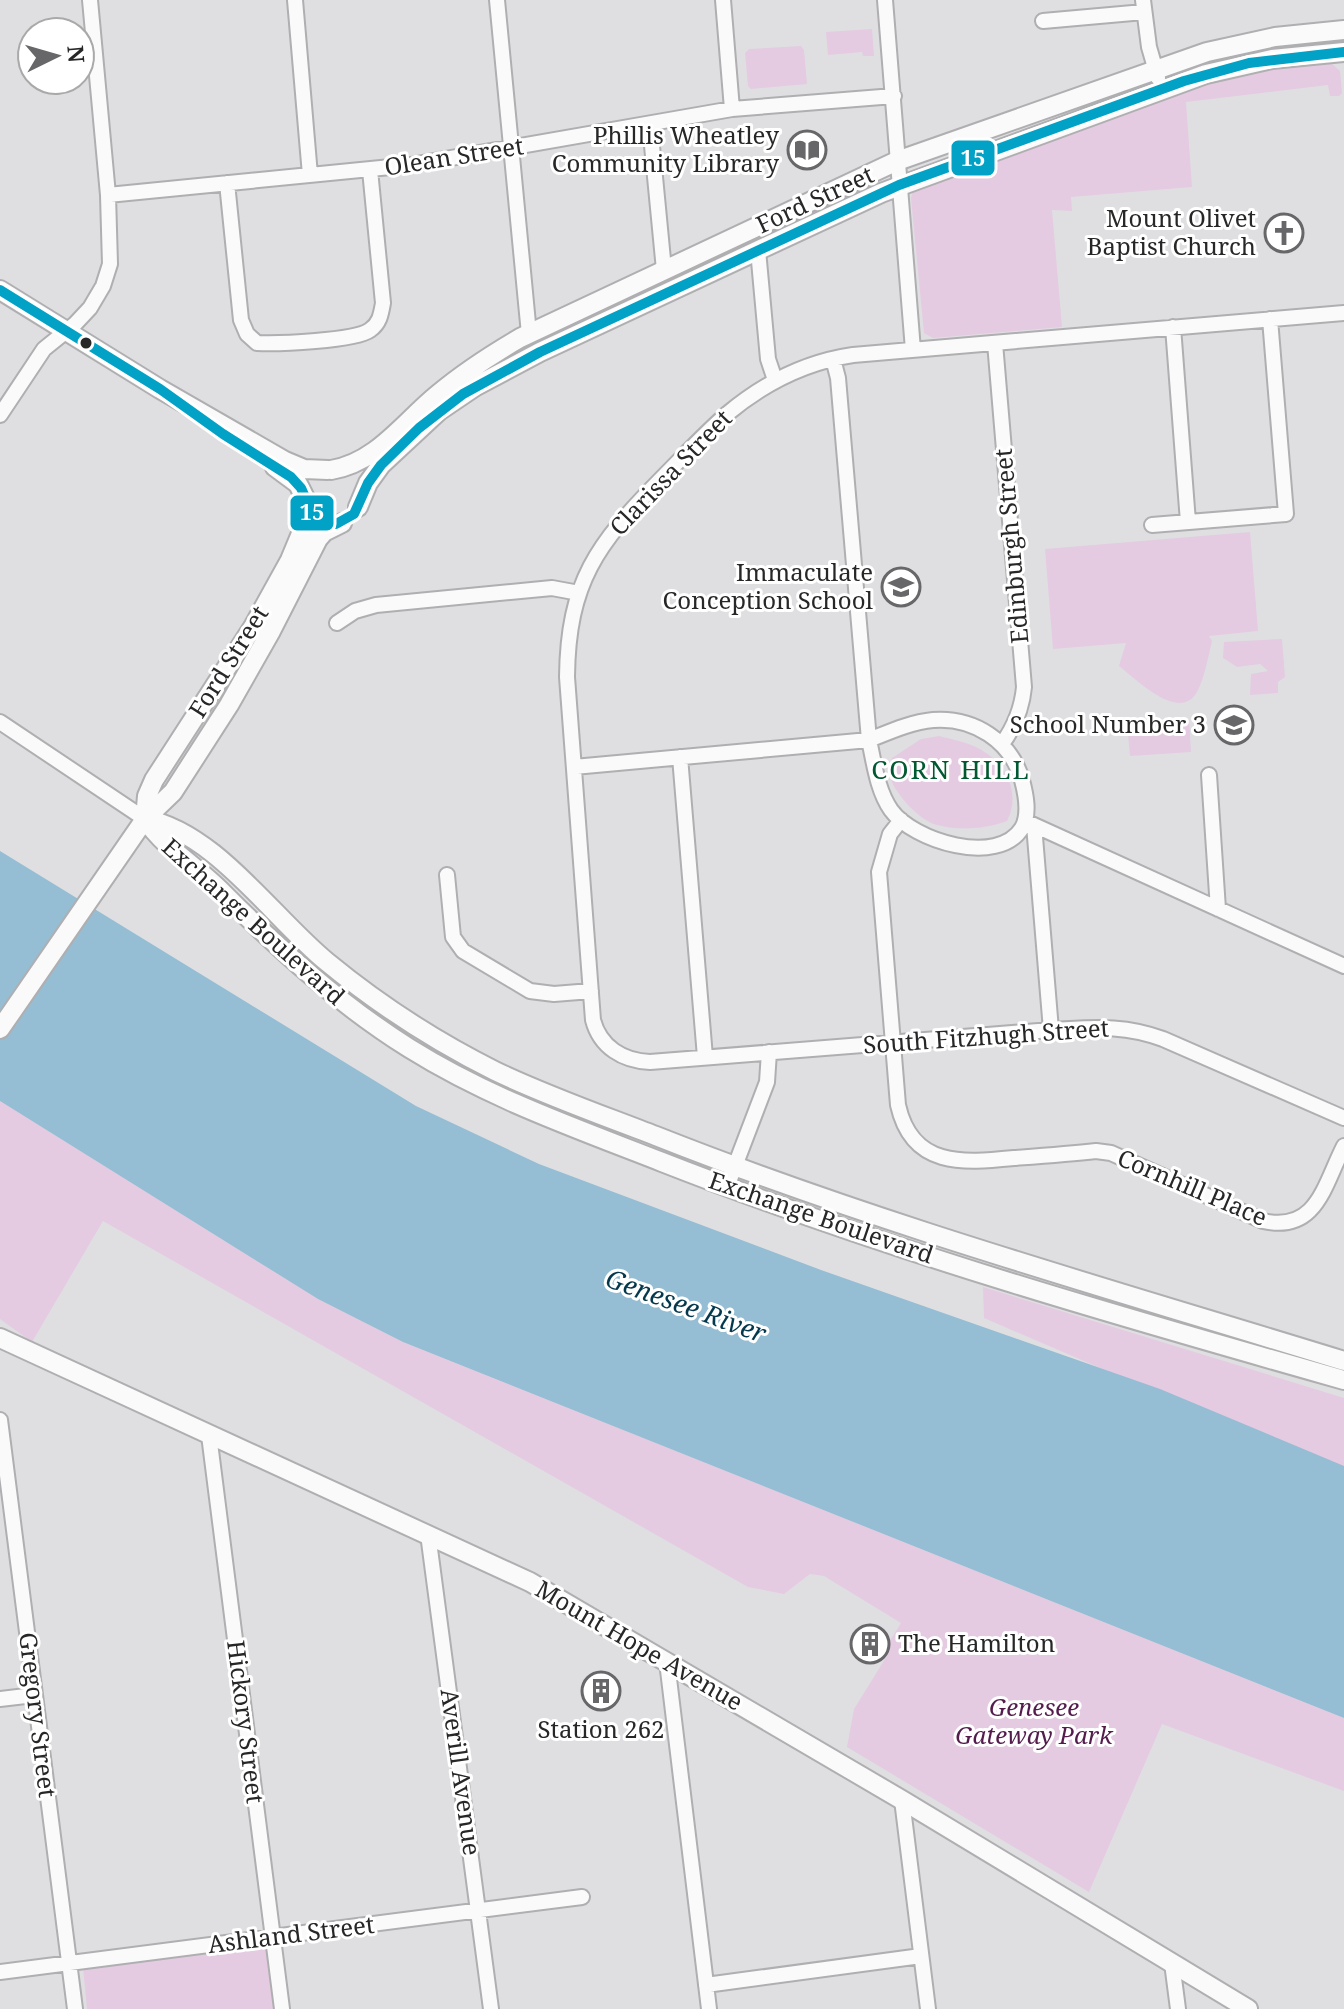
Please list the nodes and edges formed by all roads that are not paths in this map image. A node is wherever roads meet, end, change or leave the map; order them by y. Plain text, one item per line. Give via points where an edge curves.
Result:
1 (90, 0) edge
2 (295, 0) edge
3 (497, 0) edge
4 (723, 0) edge
5 (885, 0) edge
6 (1143, 6) edge
7 (1043, 21) dead end
8 (1344, 30) edge
9 (1344, 52) edge
10 (1155, 69) junction
11 (1162, 89) junction
12 (894, 96) junction
13 (732, 109) junction
14 (650, 125) junction
15 (510, 148) junction
16 (897, 161) junction
17 (370, 170) junction
18 (310, 175) junction
19 (227, 183) junction
20 (899, 185) junction
21 (108, 195) junction
22 (758, 250) junction
23 (664, 270) junction
24 (0, 290) edge
25 (1344, 313) edge
26 (1270, 319) junction
27 (1173, 327) junction
28 (66, 330) junction
29 (529, 334) junction
30 (995, 343) junction
31 (913, 350) junction
32 (833, 359) junction
33 (775, 380) junction
34 (160, 389) junction
35 (0, 415) edge
36 (330, 470) junction
37 (306, 501) junction
38 (358, 507) junction
39 (1188, 522) junction
40 (342, 523) junction
41 (1152, 525) dead end
42 (579, 593) junction
43 (337, 623) dead end
44 (0, 722) edge
45 (869, 740) junction
46 (1002, 744) junction
47 (680, 757) junction
48 (574, 767) junction
49 (1209, 775) dead end
50 (145, 819) junction
51 (901, 820) junction
52 (1029, 823) junction
53 (447, 875) dead end
54 (1218, 909) junction
55 (1344, 966) edge
56 (591, 991) junction
57 (0, 1029) edge
58 (1051, 1030) junction
59 (893, 1042) junction
60 (769, 1052) junction
61 (705, 1057) junction
62 (1344, 1118) edge
63 (1344, 1146) edge
64 (735, 1167) junction
65 (727, 1187) junction
66 (0, 1338) edge
67 (1344, 1361) edge
68 (1344, 1380) edge
69 (0, 1420) edge
70 (209, 1435) junction
71 (428, 1534) junction
72 (667, 1662) junction
73 (34, 1695) junction
74 (0, 1699) edge
75 (902, 1800) junction
76 (582, 1897) dead end
77 (479, 1911) junction
78 (272, 1937) junction
79 (921, 1956) junction
80 (1172, 1963) junction
81 (69, 1964) junction
82 (0, 1972) edge
83 (706, 1985) junction
84 (75, 2009) edge
85 (282, 2009) edge
86 (491, 2009) edge
87 (709, 2009) edge
88 (928, 2009) edge
89 (1178, 2009) edge
90 (1248, 2009) edge

1 - 21 street
2 - 18 street
3 - 15 street
4 - 13 street
5 - 12 street
6 - 7 street
6 - 10 street
8 - 10 main road, Ford Street via 1241,43
9 - 11 main road, Ford Street via 1249,63
10 - 11 street
10 - 16 main road, Ford Street
11 - 20 main road, Ford Street
12 - 13 street, Olean Street
12 - 16 street
13 - 14 street, Olean Street
14 - 15 street, Olean Street
14 - 23 street
15 - 17 street, Olean Street
15 - 29 street
16 - 20 street
16 - 23 main road, Ford Street
17 - 18 street, Olean Street
17 - 19 street via 383,303 380,319 369,332 354,336 274,344 257,343 241,320
18 - 19 street, Olean Street
19 - 21 street, Olean Street
20 - 22 main road, Ford Street
20 - 31 street
21 - 28 street via 108,275 90,308
22 - 33 street via 767,354
22 - 38 main road, Ford Street via 463,394 377,469
23 - 29 main road, Ford Street
24 - 28 main road
25 - 26 street, Clarissa Street
26 - 27 street, Clarissa Street
26 - 39 street via 1286,514
27 - 30 street, Clarissa Street
27 - 39 street
28 - 34 main road
28 - 35 street via 36,359
29 - 36 main road, Ford Street via 456,380 369,456
30 - 31 street, Clarissa Street
30 - 46 street, Edinburgh Street via 1024,687 1017,721
31 - 32 street, Clarissa Street
32 - 33 street, Clarissa Street
32 - 45 street
33 - 42 street, Clarissa Street via 718,421 616,526
34 - 36 main road via 290,464
34 - 37 main road via 291,477
36 - 37 main road via 312,480
36 - 38 main road via 343,472 356,483
37 - 40 main road via 318,520
37 - 50 main road, Ford Street via 305,524 295,550 253,627 154,780
38 - 40 main road
39 - 41 street
40 - 50 main road, Ford Street via 315,543 258,656 169,797
42 - 43 street via 552,588 376,605
42 - 48 street, Clarissa Street via 567,662
44 - 50 street
45 - 46 street via 908,725 945,720 980,728
45 - 47 street
45 - 51 street via 882,791
46 - 52 street via 1021,776
47 - 48 street
47 - 61 street
48 - 56 street, Clarissa Street
49 - 54 street
50 - 57 main road, Ford Street
50 - 64 main road, Exchange Boulevard via 185,833 324,960 437,1039 518,1082
50 - 65 main road, Exchange Boulevard via 163,842 297,966 408,1048 530,1111
51 - 52 street via 938,841 980,847 1003,843
51 - 59 street, Cornhill Place via 890,834 879,872
52 - 54 street
52 - 58 street
53 - 56 street via 453,937 463,951 535,993
54 - 55 street
56 - 61 street, Clarissa Street via 595,1027 617,1053 650,1062
58 - 59 street, South Fitzhugh Street
58 - 62 street, South Fitzhugh Street via 1116,1027 1147,1033
59 - 60 street, South Fitzhugh Street
59 - 63 street, Cornhill Place via 901,1120 921,1147 949,1160 1111,1153 1263,1221 1282,1224 1299,1220 1313,1208
60 - 61 street, South Fitzhugh Street
60 - 64 street via 767,1082
64 - 65 street
64 - 67 main road, Exchange Boulevard via 851,1209
65 - 68 main road, Exchange Boulevard via 875,1239
66 - 70 main road, Mount Hope Avenue
69 - 73 street, Gregory Street
70 - 71 main road, Mount Hope Avenue
70 - 78 street, Hickory Street
71 - 72 main road, Mount Hope Avenue via 530,1582
71 - 77 street, Averill Avenue
72 - 75 main road, Mount Hope Avenue
72 - 83 street
73 - 74 street
73 - 81 street, Gregory Street
75 - 79 street
75 - 80 main road, Mount Hope Avenue
76 - 77 street, Ashland Street
77 - 78 street, Ashland Street
77 - 86 street, Averill Avenue
78 - 81 street, Ashland Street
78 - 85 street, Hickory Street
79 - 83 street
79 - 88 street
80 - 89 street
80 - 90 main road, Mount Hope Avenue
81 - 82 street, Ashland Street
81 - 84 street, Gregory Street
83 - 87 street

